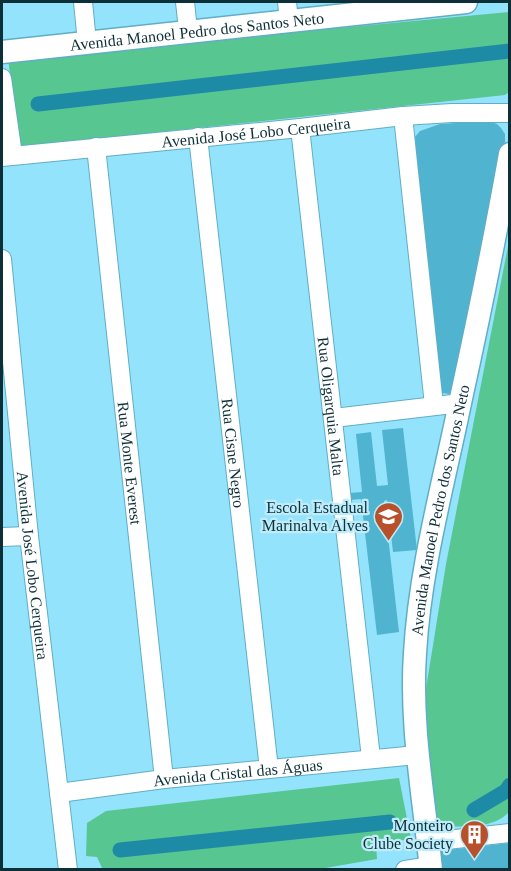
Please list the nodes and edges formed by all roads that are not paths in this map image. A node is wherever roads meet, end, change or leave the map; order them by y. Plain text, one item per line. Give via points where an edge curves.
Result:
1 (82, 2) edge
2 (185, 2) edge
3 (466, 2) edge
4 (390, 6) edge
5 (288, 11) edge
6 (188, 30) junction
7 (87, 42) junction
8 (2, 52) edge
9 (2, 78) edge
10 (510, 113) edge
11 (403, 116) junction
12 (300, 128) junction
13 (198, 137) junction
14 (96, 147) junction
15 (510, 154) edge
16 (7, 156) edge
17 (2, 259) edge
18 (460, 403) junction
19 (434, 405) junction
20 (334, 418) junction
21 (30, 536) junction
22 (2, 537) edge
23 (417, 754) junction
24 (371, 758) junction
25 (269, 769) junction
26 (164, 779) junction
27 (59, 793) junction
28 (510, 833) edge
29 (429, 842) junction
30 (431, 868) edge
31 (68, 870) edge
32 (405, 870) edge

1 - 7 street
2 - 6 street
3 - 4 street, Avenida Manoel Pedro dos Santos Neto
4 - 5 street, Avenida Manoel Pedro dos Santos Neto
5 - 6 street, Avenida Manoel Pedro dos Santos Neto
6 - 7 street, Avenida Manoel Pedro dos Santos Neto
7 - 8 street, Avenida Manoel Pedro dos Santos Neto
9 - 16 street
10 - 11 street, Avenida José Lobo Cerqueira
11 - 12 street, Avenida José Lobo Cerqueira
11 - 19 street
12 - 13 street, Avenida José Lobo Cerqueira
12 - 20 street, Rua Oligarquia Malta
13 - 14 street, Avenida José Lobo Cerqueira
13 - 25 street, Rua Cisne Negro
14 - 16 street, Avenida José Lobo Cerqueira
14 - 26 street, Rua Monte Everest
15 - 18 street, Avenida Manoel Pedro dos Santos Neto
17 - 21 street, Avenida José Lobo Cerqueira
18 - 19 street
18 - 23 street, Avenida Manoel Pedro dos Santos Neto via 431,533 417,627
19 - 20 street
20 - 24 street, Rua Oligarquia Malta
21 - 22 street
21 - 27 street, Avenida José Lobo Cerqueira
23 - 24 street, Avenida Cristal das Águas
23 - 29 street, Avenida Manoel Pedro dos Santos Neto
24 - 25 street, Avenida Cristal das Águas
25 - 26 street, Avenida Cristal das Águas
26 - 27 street, Avenida Cristal das Águas
27 - 31 street, Avenida José Lobo Cerqueira
28 - 29 street
29 - 30 street, Avenida Manoel Pedro dos Santos Neto
30 - 32 street

